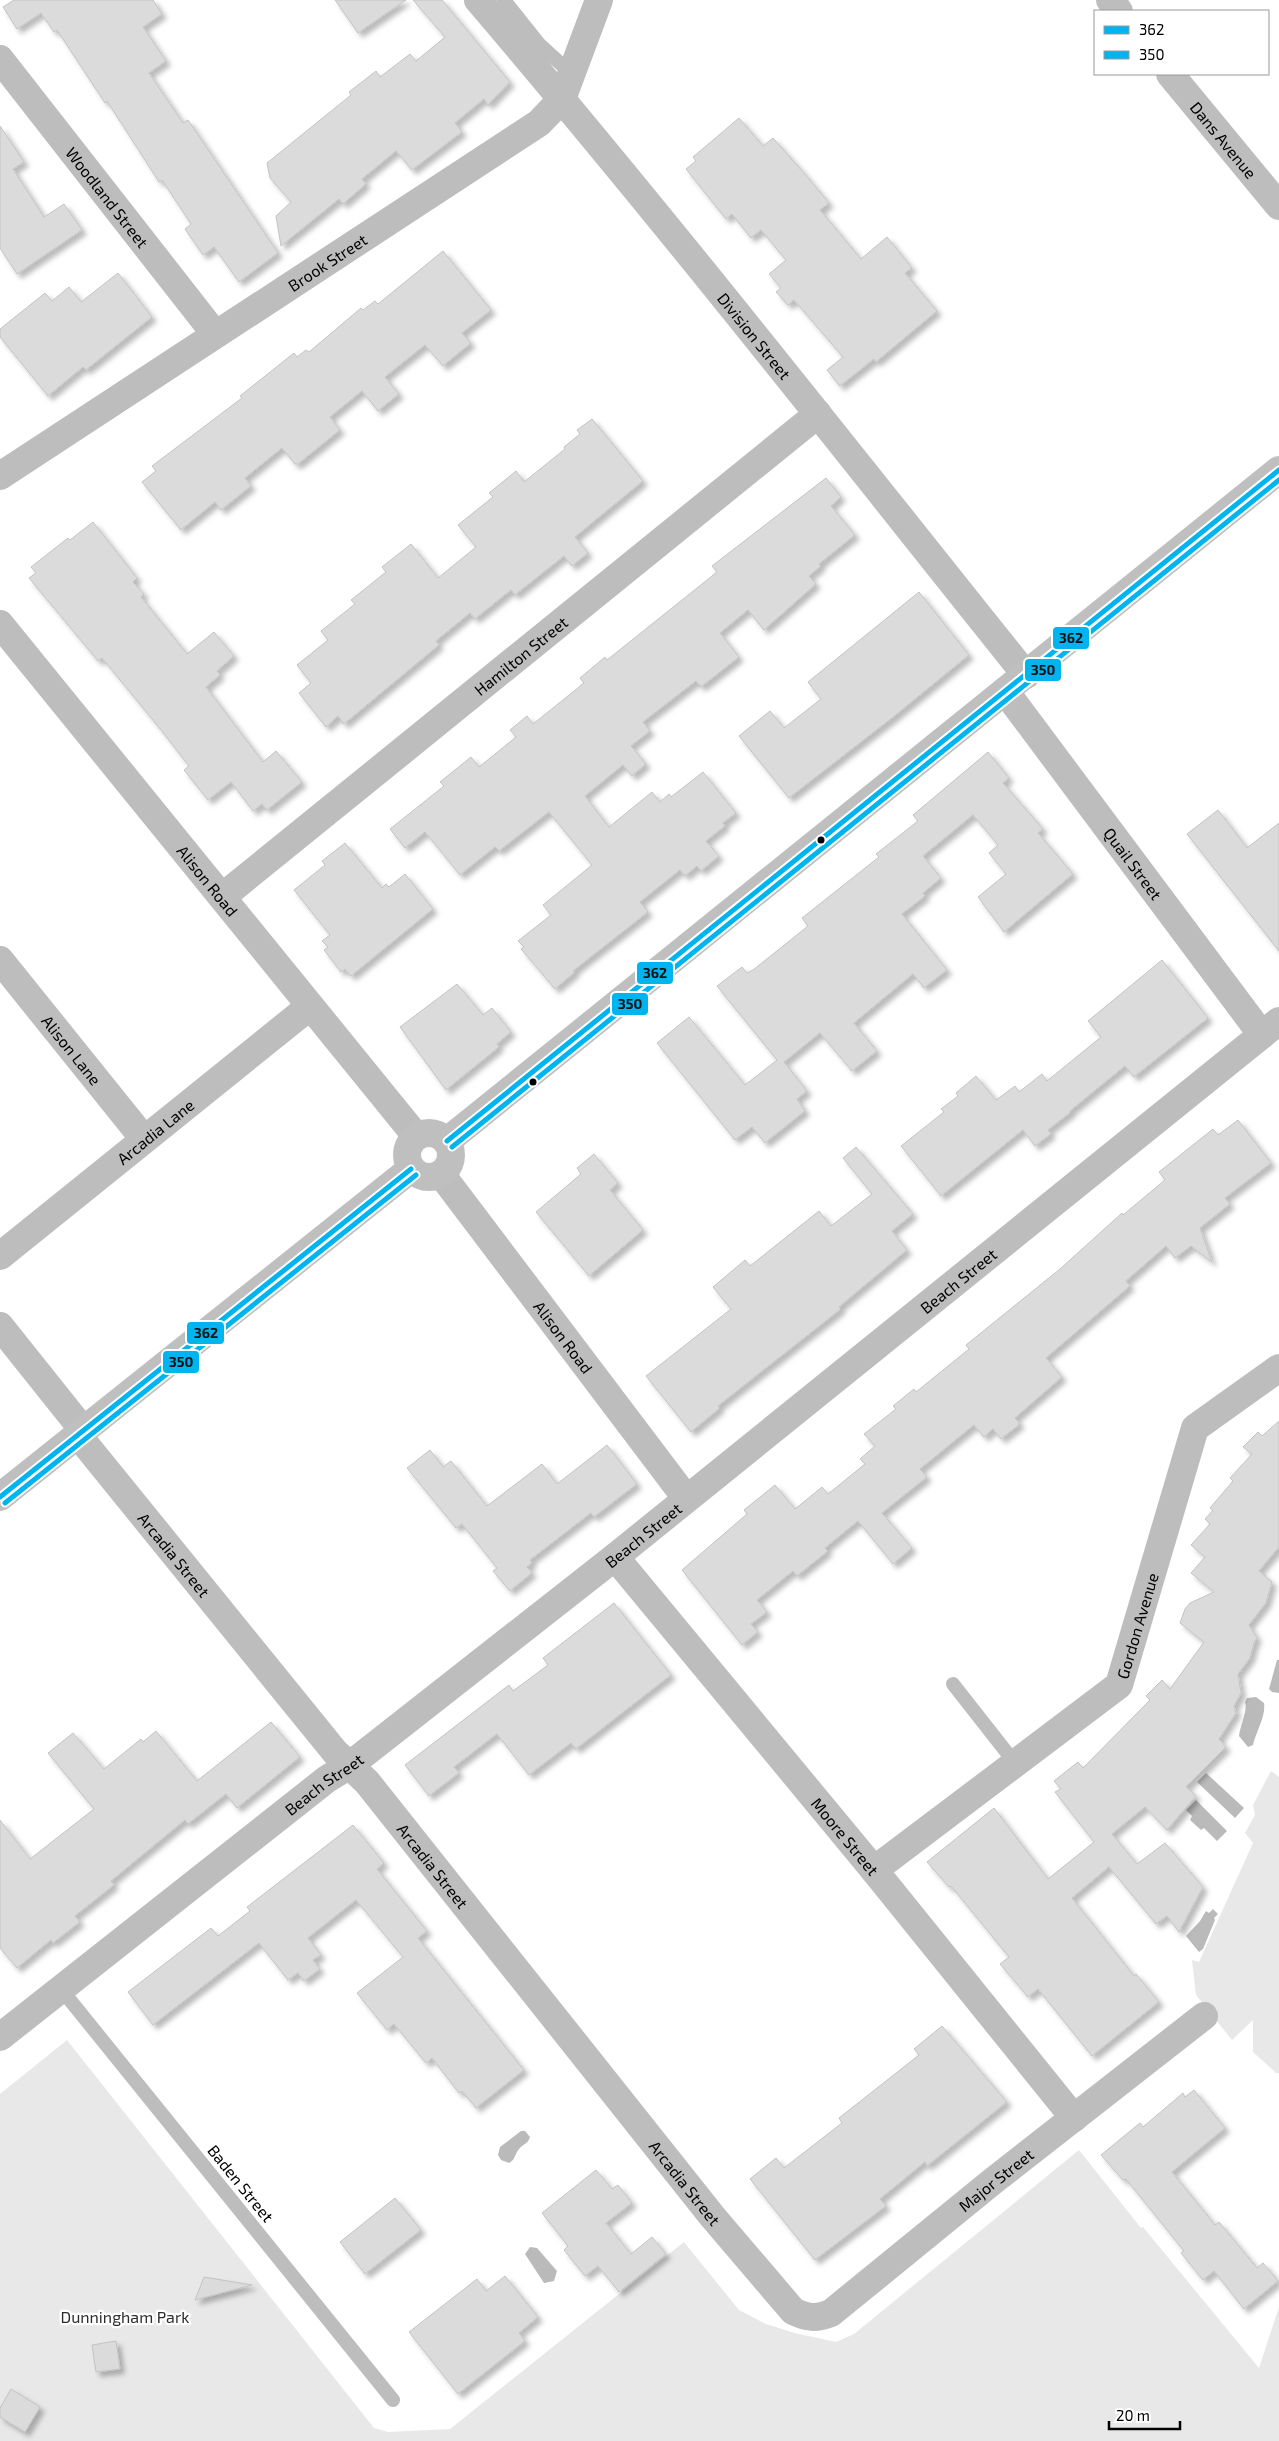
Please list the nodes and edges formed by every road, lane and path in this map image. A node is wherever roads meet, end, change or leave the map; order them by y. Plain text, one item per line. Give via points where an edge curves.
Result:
1 (478, 0) edge
2 (504, 0) edge
3 (599, 0) edge
4 (1110, 0) edge
5 (1118, 10) edge
6 (0, 58) edge
7 (1171, 75) edge
8 (567, 87) junction
9 (1279, 206) edge
10 (215, 334) junction
11 (818, 414) junction
12 (1279, 470) edge
13 (0, 476) edge
14 (0, 624) edge
15 (1016, 683) junction
16 (222, 897) junction
17 (0, 960) edge
18 (309, 1007) junction
19 (1270, 1028) edge
20 (416, 1136) junction
21 (144, 1139) junction
22 (447, 1141) junction
23 (412, 1169) junction
24 (441, 1174) junction
25 (0, 1256) edge
26 (0, 1326) edge
27 (1279, 1368) edge
28 (80, 1432) junction
29 (0, 1497) edge
30 (686, 1498) junction
31 (615, 1556) junction
32 (953, 1684) dead end
33 (1015, 1764) junction
34 (350, 1765) junction
35 (874, 1870) junction
36 (61, 1989) junction
37 (1204, 2016) dead end
38 (0, 2037) edge
39 (1074, 2118) junction
40 (783, 2301) joint
41 (394, 2400) dead end

1 - 8 street, Division Street
2 - 8 lane via 540,44
3 - 8 street, Brook Street
4 - 5 street
6 - 10 street, Woodland Street
7 - 9 street, Dans Avenue
8 - 10 street, Brook Street via 539,123
8 - 11 street, Division Street
10 - 13 street, Brook Street
11 - 15 street, Division Street
11 - 16 street, Hamilton Street
12 - 15 main road
14 - 16 street, Alison Road
15 - 19 street, Quail Street
15 - 22 main road
16 - 18 street, Alison Road
17 - 21 street, Alison Lane
18 - 20 street, Alison Road
18 - 21 street, Arcadia Lane
19 - 30 street, Beach Street
20 - 22 main road via 429,1133 442,1136
20 - 23 main road via 407,1152
21 - 25 street, Arcadia Lane
22 - 24 main road via 451,1147 451,1162
23 - 24 main road via 428,1178
23 - 28 main road
24 - 30 street, Alison Road
26 - 28 street, Arcadia Street
27 - 33 street, Gordon Avenue via 1195,1428 1119,1685
28 - 29 main road
28 - 34 street, Arcadia Street via 335,1752
30 - 31 street, Beach Street
31 - 34 street, Beach Street
31 - 35 street, Moore Street
32 - 33 lane
33 - 35 street, Gordon Avenue
34 - 36 street, Beach Street via 327,1778
34 - 40 street, Arcadia Street via 367,1782 705,2208
35 - 39 street, Moore Street
36 - 38 street, Beach Street
36 - 41 lane, Baden Street
37 - 39 street, Major Street
39 - 40 street, Major Street via 831,2313 816,2318 805,2317

